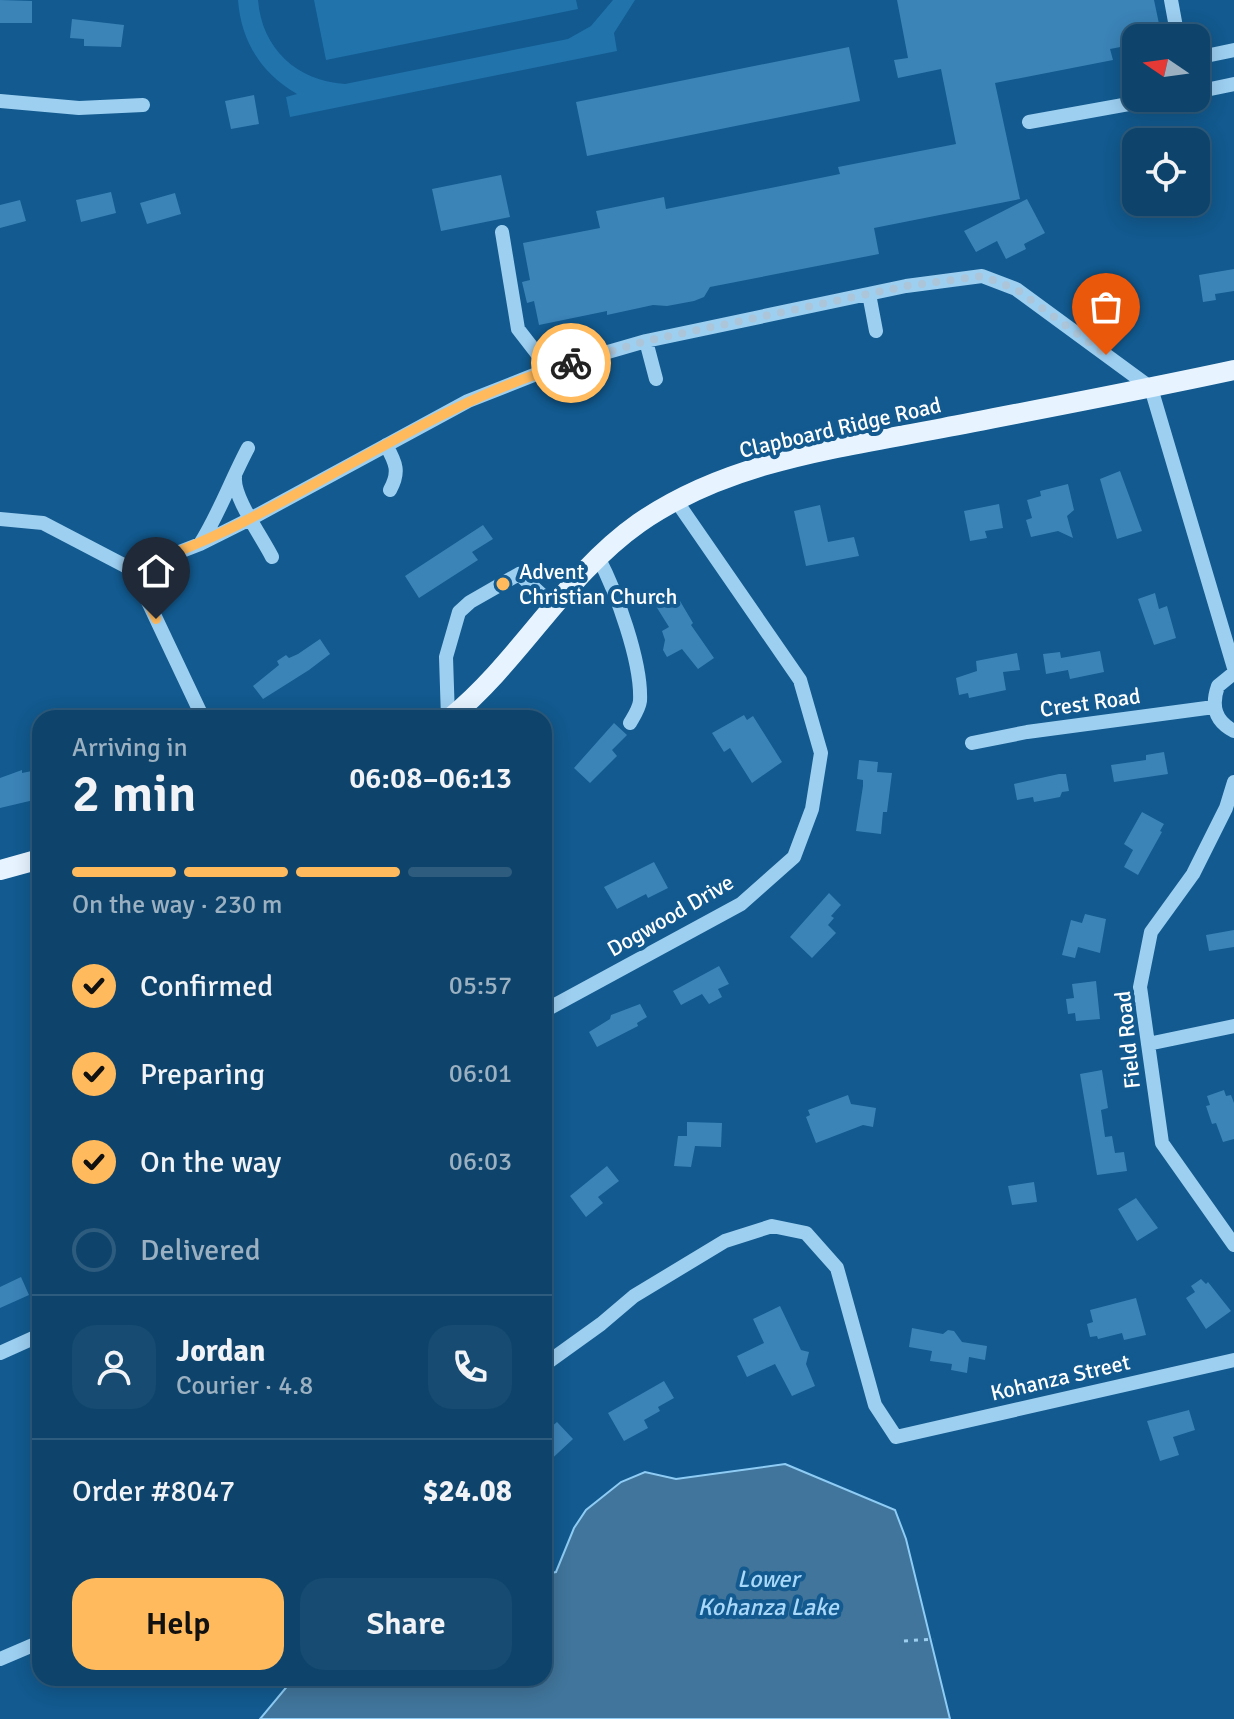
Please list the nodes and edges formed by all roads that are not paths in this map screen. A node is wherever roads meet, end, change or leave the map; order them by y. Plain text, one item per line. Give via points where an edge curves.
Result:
1 (1171, 0) edge
2 (1175, 24) edge
3 (1234, 50) edge
4 (1210, 55) edge
5 (1234, 84) edge
6 (1210, 89) edge
7 (0, 101) edge
8 (143, 105) dead end
9 (1122, 105) edge
10 (1029, 122) dead end
11 (502, 232) dead end
12 (869, 294) junction
13 (876, 331) dead end
14 (646, 341) junction
15 (549, 369) junction
16 (1234, 370) edge
17 (656, 379) dead end
18 (1151, 388) junction
19 (386, 445) junction
20 (248, 448) dead end
21 (235, 472) junction
22 (390, 490) dead end
23 (675, 499) junction
24 (252, 518) junction
25 (0, 519) edge
26 (200, 544) junction
27 (272, 557) dead end
28 (598, 557) junction
29 (133, 570) junction
30 (555, 607) junction
31 (1234, 670) edge
32 (1214, 707) junction
33 (199, 710) edge
34 (449, 710) edge
35 (457, 710) edge
36 (630, 723) dead end
37 (1234, 731) edge
38 (972, 743) dead end
39 (1234, 782) edge
40 (32, 861) edge
41 (0, 870) edge
42 (552, 1007) edge
43 (1234, 1026) edge
44 (1148, 1044) junction
45 (1234, 1245) edge
46 (32, 1339) edge
47 (0, 1353) edge
48 (552, 1359) edge
49 (1234, 1360) edge
50 (32, 1645) edge
51 (0, 1659) edge

1 - 2 street
3 - 4 street
5 - 6 street
7 - 8 street via 79,108
9 - 10 street
11 - 15 street via 518,329
12 - 13 street
12 - 14 street
12 - 18 street via 982,276 1016,289
14 - 15 street
14 - 17 street
15 - 19 street via 468,401
16 - 18 main road, Clapboard Ridge Road
18 - 23 main road, Clapboard Ridge Road via 807,454
18 - 31 street
19 - 22 street via 397,467
19 - 24 street
20 - 21 street
21 - 24 street via 234,487
21 - 26 street
23 - 28 main road, Clapboard Ridge Road
23 - 42 street, Dogwood Drive via 800,680 821,753 812,809 794,857 741,904
24 - 26 street
24 - 27 street
25 - 29 street via 43,523
26 - 29 street
28 - 30 main road, Clapboard Ridge Road
28 - 36 street via 613,585 635,659 640,701
29 - 33 street
30 - 34 street via 519,574 459,612 446,657
30 - 35 main road, Clapboard Ridge Road
31 - 32 street via 1218,686
32 - 37 street
32 - 38 street, Crest Road
39 - 44 street, Field Road via 1193,874 1151,932 1140,987
40 - 41 main road
43 - 44 street
44 - 45 street, Field Road via 1162,1143
46 - 47 street
48 - 49 street, Kohanza Street via 634,1296 725,1241 772,1226 806,1233 837,1268 875,1405 896,1437
50 - 51 street

